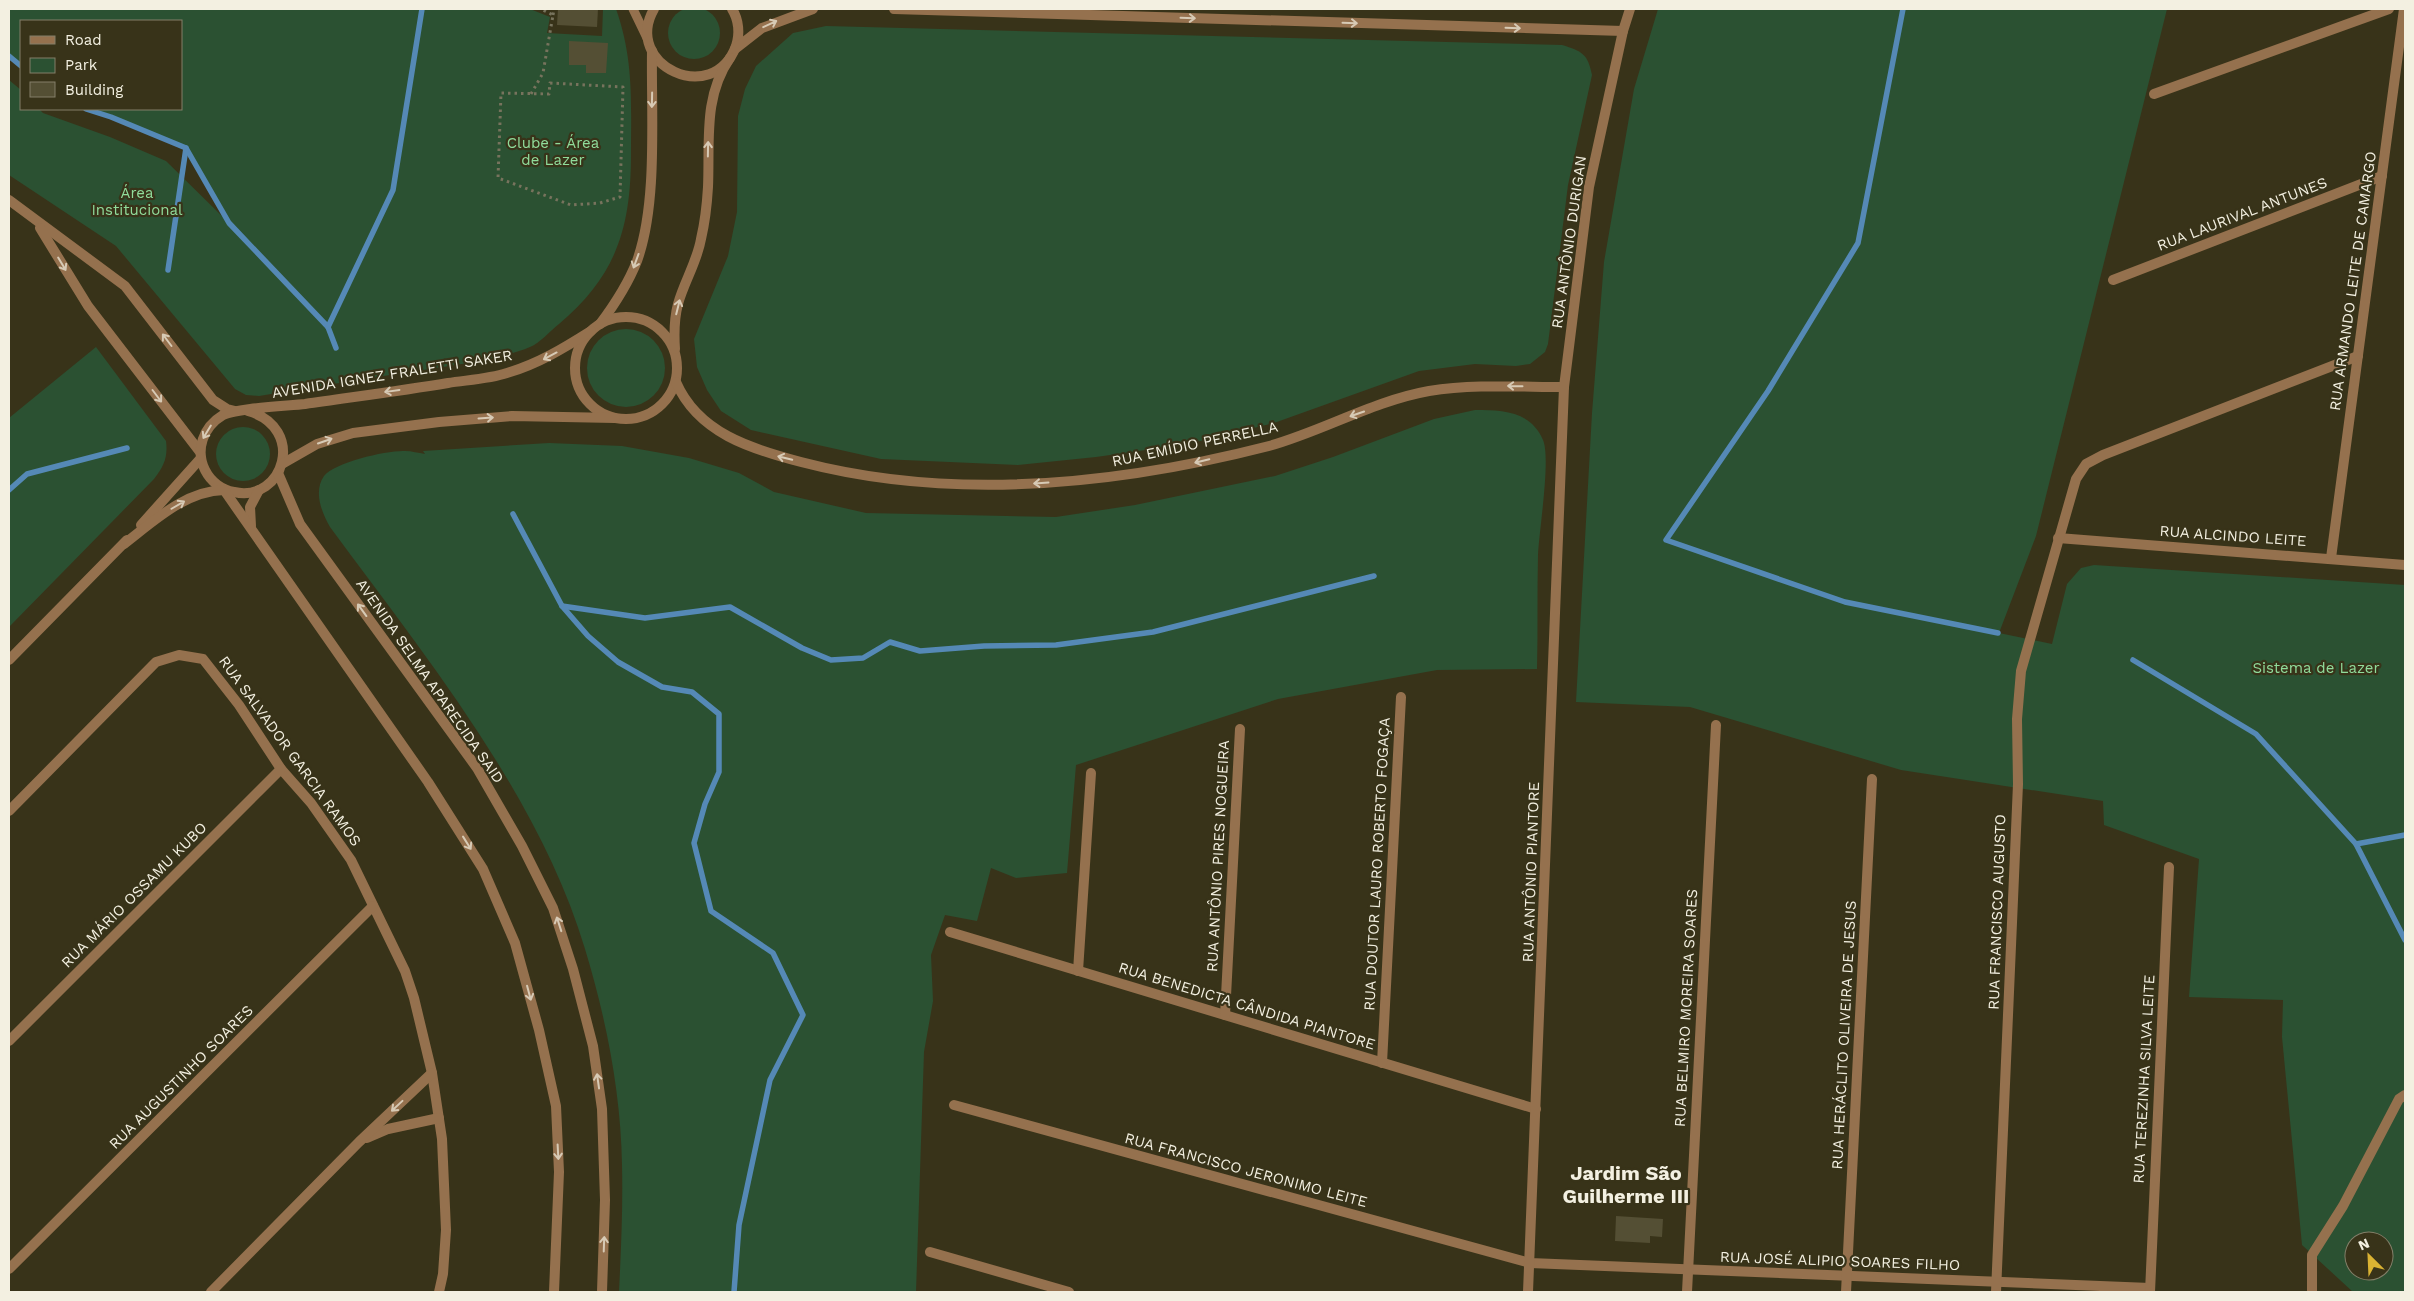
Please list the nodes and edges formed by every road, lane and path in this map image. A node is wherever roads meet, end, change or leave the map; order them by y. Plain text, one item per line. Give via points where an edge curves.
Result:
1 (540, 9) edge
2 (554, 9) edge
3 (633, 9) edge
4 (647, 9) edge
5 (654, 9) edge
6 (732, 9) edge
7 (813, 9) edge
8 (894, 9) edge
9 (1630, 9) edge
10 (2389, 9) edge
11 (2404, 9) edge
12 (554, 15) junction
13 (649, 22) junction
14 (1623, 31) junction
15 (650, 46) junction
16 (732, 54) junction
17 (532, 94) junction
18 (2154, 94) dead end
19 (2382, 176) junction
20 (9, 200) edge
21 (37, 223) junction
22 (2113, 280) dead end
23 (600, 324) junction
24 (591, 331) junction
25 (676, 355) junction
26 (2358, 356) junction
27 (676, 382) junction
28 (1564, 386) junction
29 (236, 411) junction
30 (248, 411) junction
31 (615, 418) junction
32 (1562, 452) joint
33 (201, 455) junction
34 (280, 468) junction
35 (224, 490) junction
36 (259, 490) junction
37 (252, 529) junction
38 (2058, 538) junction
39 (124, 544) junction
40 (2331, 558) junction
41 (2405, 565) edge
42 (9, 660) edge
43 (1401, 697) dead end
44 (1716, 725) dead end
45 (1240, 729) dead end
46 (281, 769) junction
47 (1091, 773) dead end
48 (1872, 779) dead end
49 (9, 811) edge
50 (2168, 867) dead end
51 (373, 906) junction
52 (950, 932) dead end
53 (1078, 970) junction
54 (1225, 1015) junction
55 (9, 1041) edge
56 (1382, 1063) junction
57 (432, 1073) junction
58 (2405, 1095) edge
59 (954, 1104) dead end
60 (1536, 1109) junction
61 (439, 1118) junction
62 (359, 1142) junction
63 (930, 1252) dead end
64 (1530, 1264) junction
65 (9, 1269) edge
66 (1688, 1270) junction
67 (1847, 1276) junction
68 (1996, 1287) edge
69 (440, 1290) edge
70 (2150, 1290) edge
71 (211, 1292) edge
72 (554, 1292) edge
73 (602, 1292) edge
74 (1070, 1292) edge
75 (1528, 1292) edge
76 (1687, 1292) edge
77 (1846, 1292) edge
78 (2312, 1292) edge

1 - 12 path
2 - 12 path
3 - 15 lane, AVENIDA IGNEZ FRALETTI SAKER
4 - 13 lane, AVENIDA IGNEZ FRALETTI SAKER
5 - 13 street, AVENIDA IGNEZ FRALETTI SAKER
6 - 16 street via 738,22 738,32
16 -> 7 street, AVENIDA IGNEZ FRALETTI SAKER via 762,28
8 -> 14 street
9 - 14 street, RUA ANTÔNIO DURIGAN
10 - 18 street
11 - 19 street, RUA ARMANDO LEITE DE CAMARGO
12 - 17 path via 543,73
13 - 15 street, AVENIDA IGNEZ FRALETTI SAKER
14 - 28 street, RUA ANTÔNIO DURIGAN via 1589,188
15 - 16 street, AVENIDA IGNEZ FRALETTI SAKER via 666,68 687,76 709,74
15 -> 23 street, AVENIDA IGNEZ FRALETTI SAKER via 650,192 645,232 623,292
25 -> 16 street via 674,328 678,304 701,242 706,215 712,98 719,73
17 - 17 path via 501,93 498,178 571,205 600,203 620,197 623,86 550,83 550,94
19 - 22 street, RUA LAURIVAL ANTUNES
19 - 26 street, RUA ARMANDO LEITE DE CAMARGO
20 - 21 street
29 -> 21 street via 213,400 125,286
21 -> 33 street via 88,306
23 - 24 street, AVENIDA IGNEZ FRALETTI SAKER
23 - 25 street, AVENIDA IGNEZ FRALETTI SAKER via 620,317 646,321 667,337
24 -> 30 street, AVENIDA IGNEZ FRALETTI SAKER via 549,357 505,374
24 - 31 street, AVENIDA IGNEZ FRALETTI SAKER via 584,339 576,360 577,382 588,402
25 - 27 street
26 - 38 street, RUA FRANCISCO AUGUSTO via 2086,464 2076,479
26 - 40 street, RUA ARMANDO LEITE DE CAMARGO
28 -> 27 street, RUA EMÍDIO PERRELLA via 1479,385 1427,392 1302,436 1182,465 1102,479 974,485 895,481 832,470 750,448 717,431 693,408
27 - 31 street via 667,398 652,412 634,418
28 - 32 street, RUA ANTÔNIO DURIGAN
29 - 30 street
29 -> 33 street via 225,414 207,430
30 - 34 street via 264,417 277,430 283,446
34 -> 31 street via 317,444 353,433 512,416
32 - 60 street, RUA ANTÔNIO PIANTORE
33 - 35 street via 207,474
33 - 39 street
34 - 36 street via 269,484
73 -> 34 street, AVENIDA SELMA APARECIDA SAID via 605,1200 602,1110 593,1046 553,908 477,768 300,524
35 - 36 street via 248,493
35 - 37 street
39 -> 35 street via 181,503 212,490
36 - 37 street via 250,506
37 -> 72 street via 402,740 483,869 516,943 556,1106 559,1172
38 - 40 street, RUA ALCINDO LEITE
38 - 68 street, RUA FRANCISCO AUGUSTO via 2022,671 2017,718 2018,784
39 - 42 street
40 - 41 street, RUA ALCINDO LEITE
43 - 56 street, RUA DOUTOR LAURO ROBERTO FOGAÇA
44 - 66 street, RUA BELMIRO MOREIRA SOARES
45 - 54 street, RUA ANTÔNIO PIRES NOGUEIRA
46 - 49 street, RUA SALVADOR GARCIA RAMOS via 203,659 180,655 156,662
46 - 51 street, RUA SALVADOR GARCIA RAMOS via 311,803 351,860
46 - 55 street, RUA MÁRIO OSSAMU KUBO
47 - 53 street
48 - 67 street, RUA HERÁCLITO OLIVEIRA DE JESUS
50 - 70 street, RUA TEREZINHA SILVA LEITE
51 - 57 street, RUA SALVADOR GARCIA RAMOS via 411,989
51 - 65 street, RUA AUGUSTINHO SOARES
52 - 53 street, RUA BENEDICTA CÂNDIDA PIANTORE
53 - 54 street, RUA BENEDICTA CÂNDIDA PIANTORE
54 - 56 street, RUA BENEDICTA CÂNDIDA PIANTORE
56 - 60 street, RUA BENEDICTA CÂNDIDA PIANTORE
57 - 61 street, RUA SALVADOR GARCIA RAMOS
57 -> 62 street
58 - 78 street via 2399,1099 2343,1206 2312,1255
59 - 64 street, RUA FRANCISCO JERONIMO LEITE
60 - 64 street, RUA ANTÔNIO PIANTORE
61 - 62 street via 388,1130
61 - 69 street, RUA SALVADOR GARCIA RAMOS via 446,1230
62 - 71 street
63 - 74 street
64 - 66 street, RUA JOSÉ ALIPIO SOARES FILHO
64 - 75 street, RUA ANTÔNIO PIANTORE
66 - 67 street, RUA JOSÉ ALIPIO SOARES FILHO
66 - 76 street, RUA BELMIRO MOREIRA SOARES
67 - 68 street, RUA JOSÉ ALIPIO SOARES FILHO
67 - 77 street, RUA HERÁCLITO OLIVEIRA DE JESUS
68 - 70 street, RUA JOSÉ ALIPIO SOARES FILHO

